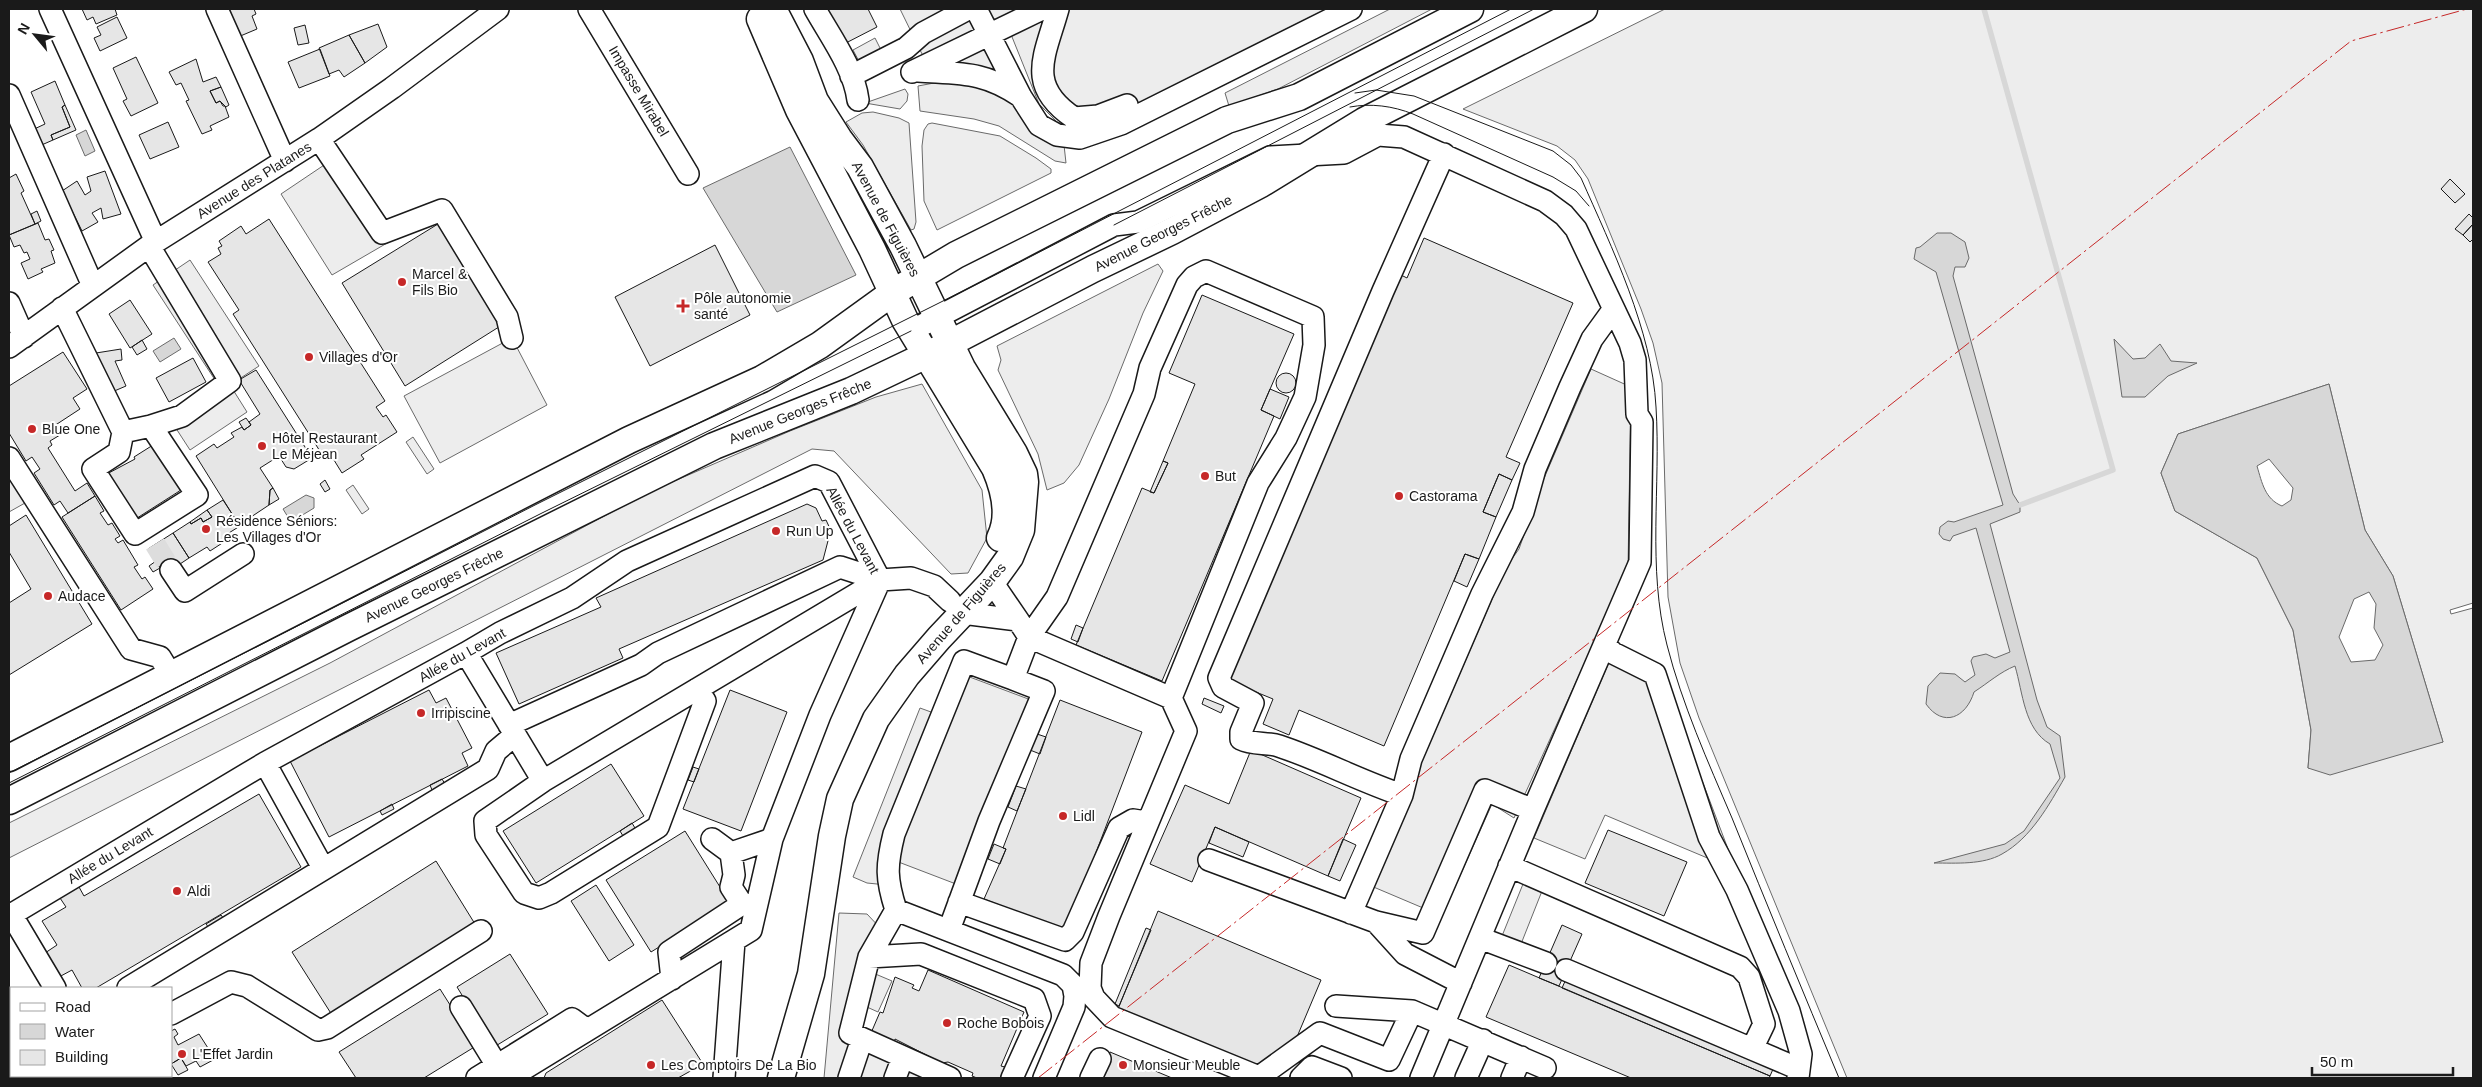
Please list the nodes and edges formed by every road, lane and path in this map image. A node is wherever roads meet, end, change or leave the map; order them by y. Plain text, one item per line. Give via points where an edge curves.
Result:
1 (50, 9) edge
2 (217, 9) edge
3 (755, 9) edge
4 (773, 9) edge
5 (815, 9) edge
6 (968, 9) edge
7 (976, 9) edge
8 (1042, 9) edge
9 (1058, 9) edge
10 (1351, 9) edge
11 (1470, 9) edge
12 (1584, 9) edge
13 (590, 10) edge
14 (486, 13) edge
15 (990, 35) junction
16 (851, 76) junction
17 (9, 95) edge
18 (1021, 97) junction
19 (858, 100) dead end
20 (807, 106) junction
21 (1121, 124) junction
22 (319, 139) junction
23 (829, 145) junction
24 (1310, 154) junction
25 (1444, 154) junction
26 (285, 161) junction
27 (688, 174) dead end
28 (152, 244) junction
29 (918, 279) junction
30 (93, 286) junction
31 (892, 293) junction
32 (9, 303) edge
33 (62, 308) junction
34 (1613, 310) junction
35 (936, 318) junction
36 (911, 331) junction
37 (512, 338) dead end
38 (16, 342) edge
39 (950, 343) junction
40 (926, 356) junction
41 (152, 426) junction
42 (123, 432) junction
43 (9, 458) edge
44 (243, 554) dead end
45 (171, 570) tunnel mouth
46 (880, 580) junction
47 (992, 582) junction
48 (956, 607) junction
49 (1023, 629) junction
50 (1605, 644) junction
51 (466, 653) junction
52 (170, 675) junction
53 (1013, 679) junction
54 (697, 689) junction
55 (1171, 698) junction
56 (512, 730) junction
57 (9, 758) edge
58 (265, 763) junction
59 (543, 781) junction
60 (1402, 795) junction
61 (9, 801) edge
62 (1532, 810) junction
63 (1146, 822) junction
64 (712, 839) dead end
65 (772, 839) junction
66 (731, 853) junction
67 (1210, 860) dead end
68 (1509, 866) junction
69 (323, 868) junction
70 (959, 902) junction
71 (749, 905) junction
72 (1084, 906) junction
73 (896, 910) junction
74 (1351, 913) junction
75 (10, 915) edge
76 (1108, 916) junction
77 (1376, 922) junction
78 (949, 930) junction
79 (480, 931) dead end
80 (1480, 938) junction
81 (734, 941) junction
82 (869, 957) junction
83 (1546, 963) dead end
84 (1566, 970) dead end
85 (672, 979) junction
86 (1461, 983) junction
87 (54, 987) edge
88 (130, 987) edge
89 (1082, 992) junction
90 (1336, 1006) dead end
91 (461, 1007) dead end
92 (1412, 1011) junction
93 (172, 1013) edge
94 (1444, 1023) junction
95 (862, 1039) junction
96 (1482, 1040) junction
97 (1752, 1049) junction
98 (903, 1057) junction
99 (1521, 1057) junction
100 (1100, 1059) dead end
101 (1545, 1068) dead end
102 (504, 1074) edge
103 (1798, 1074) edge
104 (477, 1078) edge
105 (724, 1078) edge
106 (763, 1078) edge
107 (781, 1078) edge
108 (849, 1078) edge
109 (895, 1078) edge
110 (950, 1078) edge
111 (1012, 1078) edge
112 (1044, 1078) edge
113 (1091, 1078) edge
114 (1301, 1078) edge
115 (1341, 1078) edge
116 (1421, 1078) edge
117 (1466, 1078) edge
118 (1512, 1078) edge

1 - 28 street
2 - 26 street
3 - 20 main road, Avenue de Figuières
4 - 20 main road, Avenue de Figuières via 800,61
5 - 16 street
6 - 16 street via 923,33 906,48
7 - 15 street
8 - 15 street
9 - 21 street via 1041,68 1042,82 1051,100 1074,118 1098,116 1126,105
10 - 21 street
11 - 29 main road via 1299,97 1218,124 956,255
12 - 24 main road, Avenue Georges Frêche via 1364,121
13 - 27 street, Impasse Mirabel
14 - 22 street, Avenue des Platanes via 392,88
15 - 18 street
15 - 18 street via 914,71 976,75 1002,84
16 - 19 street
17 - 30 street
18 - 21 street via 1039,125 1057,135 1080,138
20 - 23 main road, Avenue de Figuières
22 - 26 street, Avenue des Platanes
22 - 37 street via 382,233 442,210 507,317
23 - 29 main road, Avenue de Figuières via 860,167
23 - 31 main road, Avenue de Figuières
24 - 25 street via 1344,153 1378,135 1404,137
24 - 35 street via 1270,157 1138,222 1114,225
24 - 39 main road, Avenue Georges Frêche via 1172,231
25 - 34 street via 1545,201 1564,215 1576,229
25 - 60 street via 1218,678 1223,687 1253,703 1241,739 1278,746
26 - 28 street, Avenue des Platanes
28 - 30 street, Avenue des Platanes
28 - 41 street via 230,381 182,416
29 - 31 main road
29 - 35 main road, Avenue de Figuières
30 - 33 street, Avenue des Platanes
31 - 36 main road, Avenue de Figuières
31 - 52 main road via 820,345 762,379 630,440
32 - 38 street
33 - 38 street, Avenue des Platanes
33 - 42 street
34 - 50 street via 1635,360 1637,414 1642,422 1640,562
34 - 60 street via 1592,339 1570,387 1535,469 1523,512 1482,594 1411,759
35 - 36 street
35 - 39 main road, Avenue de Figuières
36 - 40 main road, Avenue de Figuières
39 - 40 main road, Avenue Georges Frêche
39 - 47 main road, Avenue de Figuières via 1024,474 1021,530 1010,557
40 - 48 main road, Avenue de Figuières via 995,468 1003,486 1006,505 1002,534
40 - 61 main road, Avenue Georges Frêche via 851,391 714,446
41 - 42 street
41 - 42 street via 197,495 150,536 135,534 93,469 119,452
43 - 52 street via 131,648 160,657
44 - 45 street via 185,591
46 - 48 street via 911,578 934,586
46 - 51 street, Allée du Levant via 829,482 815,476 627,562 572,598
46 - 54 street
46 - 56 street via 840,567 658,653
46 - 65 street via 820,715
47 - 48 main road, Avenue de Figuières
47 - 49 street
48 - 49 street
48 - 106 main road, Avenue de Figuières via 889,674 863,712 842,755 817,832 796,971
48 - 107 main road, Avenue de Figuières via 876,719 840,799 811,974
49 - 53 street
49 - 55 street
49 - 55 street via 1057,597 1144,394 1150,368 1187,285 1194,277 1206,271 1313,317 1314,345 1305,396 1286,438 1258,483
50 - 62 street
50 - 103 street via 1613,653 1655,674 1709,837 1737,890 1789,1011 1801,1054
51 - 56 street
51 - 58 street, Allée du Levant
52 - 57 main road
53 - 70 street via 1044,691 988,821
53 - 73 street via 964,661 894,834 888,858 888,885
54 - 59 street
54 - 59 street via 705,701 658,826 540,898 524,893 486,835 485,821
55 - 63 street via 1186,731
56 - 59 street
56 - 69 street via 496,751 488,769
58 - 69 street
58 - 75 street, Allée du Levant
60 - 74 street
62 - 68 street
62 - 77 street via 1485,790 1423,933
63 - 72 street via 1133,820 1119,828
63 - 76 street
64 - 66 street
65 - 66 street
65 - 71 street
66 - 71 street via 734,875 731,887
67 - 74 street
68 - 80 street
68 - 97 street via 1740,967 1749,977 1764,1024
69 - 88 street
70 - 72 street via 1065,940 1073,932
70 - 78 street
71 - 81 street via 751,930
71 - 85 street via 669,952
72 - 76 street
73 - 78 street
73 - 82 street
74 - 77 street
75 - 87 street
76 - 89 street
77 - 86 street via 1405,954
78 - 89 street via 1063,975
79 - 93 street via 327,1028 318,1030 247,986 230,982
80 - 83 street
80 - 86 street
81 - 85 street
81 - 105 street
82 - 95 street via 850,1033
82 - 111 street via 921,954 1034,1000 1040,1016
84 - 97 street
85 - 102 street via 587,1030
86 - 94 street
89 - 92 street via 1094,998 1112,1017 1259,1077 1320,1032 1389,1060
89 - 112 street
90 - 92 street
91 - 102 street
92 - 94 street
94 - 96 street
94 - 116 street
95 - 98 street
95 - 108 street
96 - 99 street
96 - 117 street
97 - 103 street
98 - 109 street
98 - 110 street
99 - 101 street
99 - 118 street
100 - 113 street
102 - 104 street
114 - 115 street via 1312,1066

